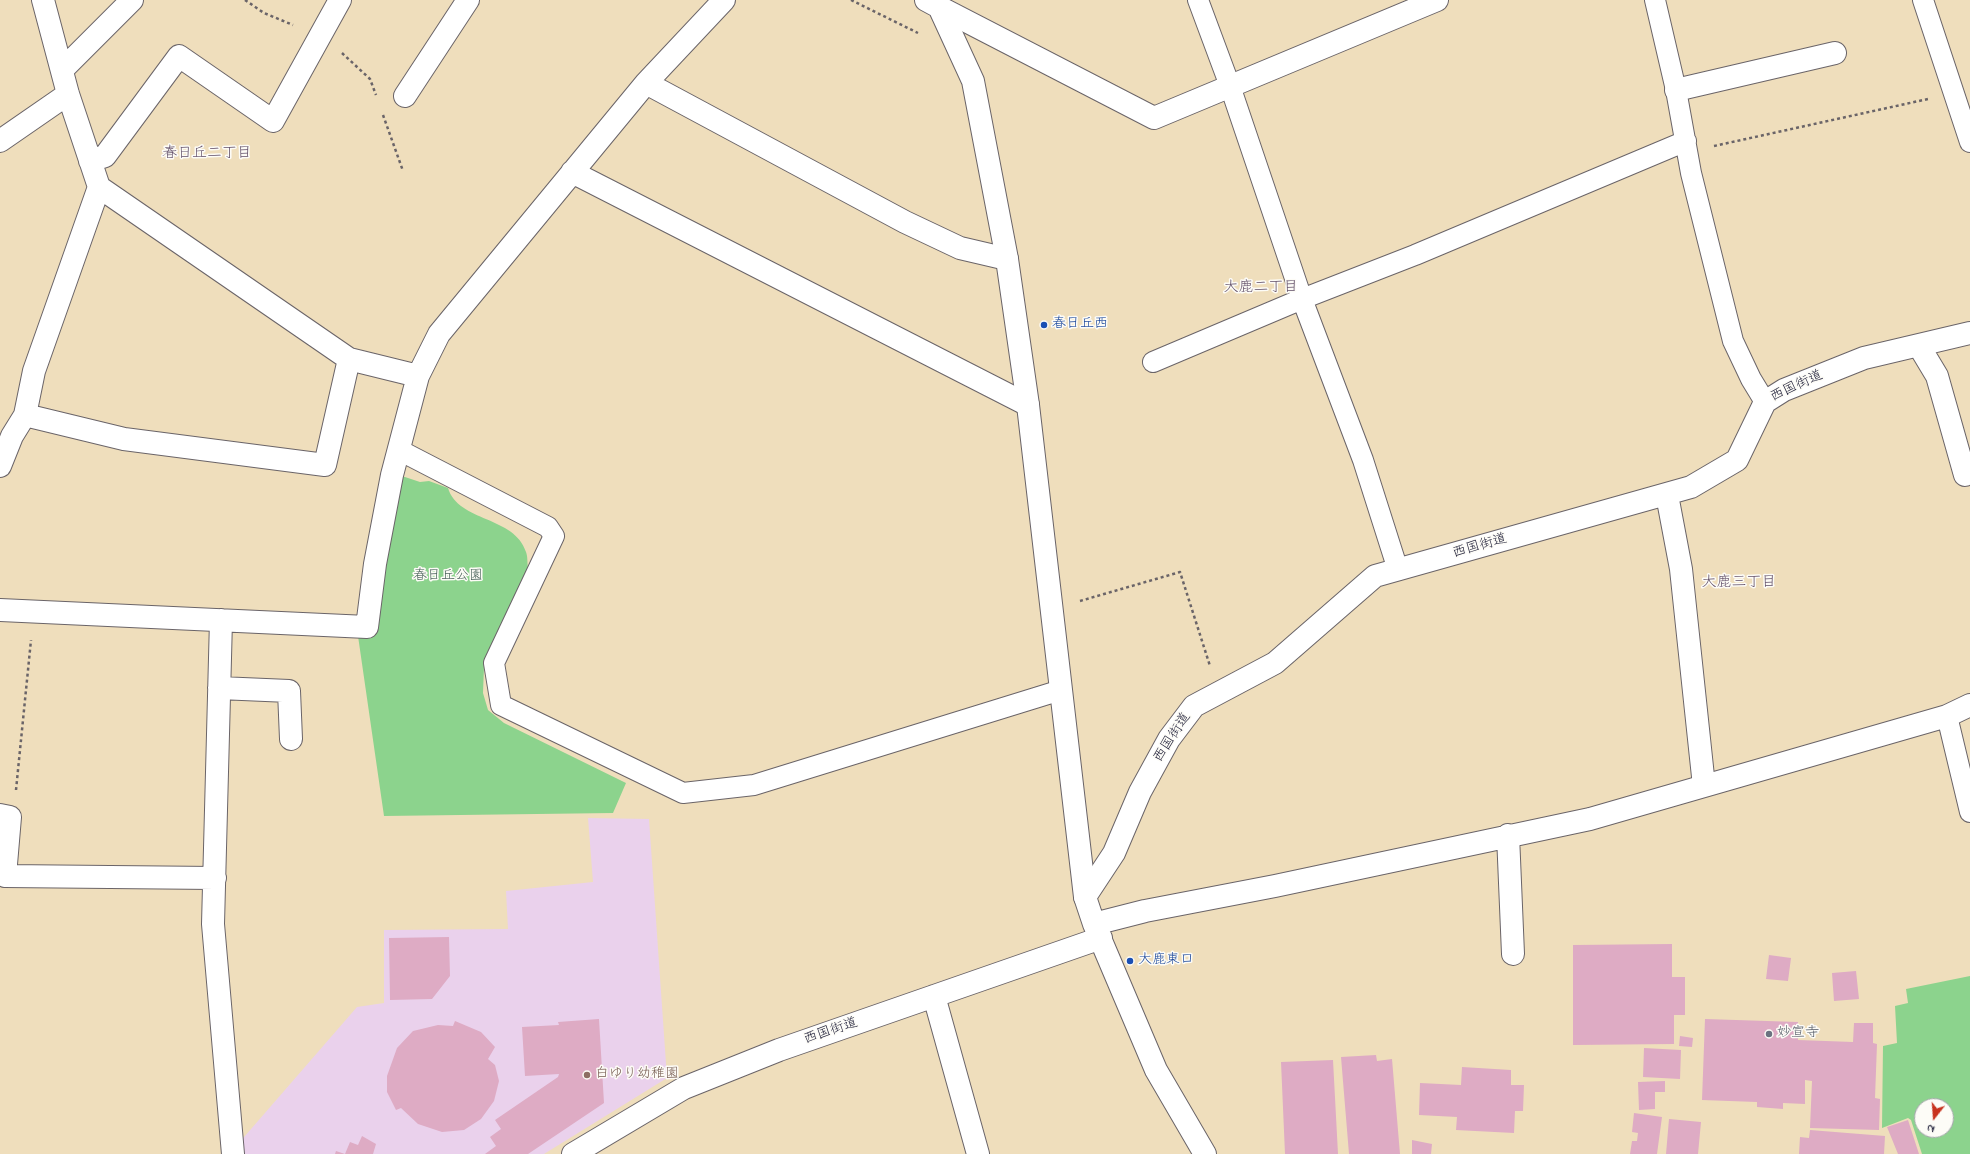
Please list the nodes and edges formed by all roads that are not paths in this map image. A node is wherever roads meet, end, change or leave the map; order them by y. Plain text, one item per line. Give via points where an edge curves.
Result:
1 (43, 0) edge
2 (132, 0) edge
3 (340, 0) edge
4 (468, 0) edge
5 (724, 0) edge
6 (1198, 0) edge
7 (1437, 0) edge
8 (1655, 0) edge
9 (1923, 0) edge
10 (934, 2) edge
11 (1835, 54) dead end
12 (62, 70) junction
13 (646, 83) junction
14 (1230, 86) junction
15 (1676, 90) junction
16 (68, 94) junction
17 (405, 96) dead end
18 (0, 141) edge
19 (1970, 142) edge
20 (1687, 147) junction
21 (90, 161) junction
22 (572, 172) junction
23 (99, 187) junction
24 (1008, 259) junction
25 (1302, 299) junction
26 (1970, 333) edge
27 (1919, 346) junction
28 (349, 359) junction
29 (1153, 362) dead end
30 (418, 376) junction
31 (1766, 402) junction
32 (1028, 405) junction
33 (25, 415) junction
34 (399, 450) junction
35 (0, 466) edge
36 (1965, 475) dead end
37 (1667, 495) junction
38 (1398, 570) junction
39 (0, 610) edge
40 (221, 620) junction
41 (219, 688) junction
42 (1061, 690) junction
43 (1970, 704) edge
44 (1947, 716) junction
45 (291, 739) dead end
46 (1704, 786) junction
47 (1970, 812) edge
48 (5, 816) edge
49 (1508, 835) junction
50 (214, 878) junction
51 (1085, 897) junction
52 (1097, 931) junction
53 (1513, 954) dead end
54 (934, 996) junction
55 (233, 1154) edge
56 (573, 1154) edge
57 (978, 1154) edge
58 (1205, 1154) edge

1 - 12 street
2 - 12 street
3 - 21 street via 273,121 179,56 105,156
4 - 17 street
5 - 13 street
6 - 14 lane
7 - 14 street
8 - 15 lane
9 - 19 lane
10 - 14 street via 1154,118
10 - 24 street via 973,81
11 - 15 street
12 - 16 street
13 - 22 street
13 - 24 street via 939,238 960,248
14 - 25 lane
15 - 20 lane
16 - 18 street
16 - 21 street
20 - 25 lane
20 - 31 lane via 1733,341 1751,379
21 - 23 street
22 - 30 street via 439,334
22 - 32 street
23 - 28 street
23 - 33 street via 34,370
24 - 32 street
25 - 29 lane
25 - 38 lane via 1363,460
26 - 27 street, 西国街道
27 - 31 street, 西国街道 via 1864,358 1784,390
27 - 36 street via 1937,376
28 - 30 street
28 - 33 street via 325,465 124,439
30 - 34 street
31 - 37 street, 西国街道 via 1737,460 1691,487
32 - 42 street
33 - 35 street via 12,436
34 - 40 street via 376,557 367,627
34 - 42 lane via 548,526 554,536 494,663 501,705 683,793 754,785
37 - 38 street, 西国街道
37 - 46 street via 1681,569
38 - 51 street, 西国街道 via 1375,576 1275,663 1194,706 1169,739 1140,792 1114,854
39 - 40 street
40 - 41 street
41 - 45 street via 289,691
41 - 50 street
42 - 51 street
43 - 44 street, 西国街道
44 - 46 street, 西国街道
44 - 47 lane
46 - 49 street, 西国街道 via 1590,819
48 - 50 street via 5,876
49 - 52 street, 西国街道 via 1276,886 1145,911
49 - 53 street
50 - 55 street via 213,924
51 - 52 street
52 - 54 street, 西国街道
52 - 58 street via 1156,1070
54 - 56 street, 西国街道 via 779,1050 684,1088
54 - 57 street

